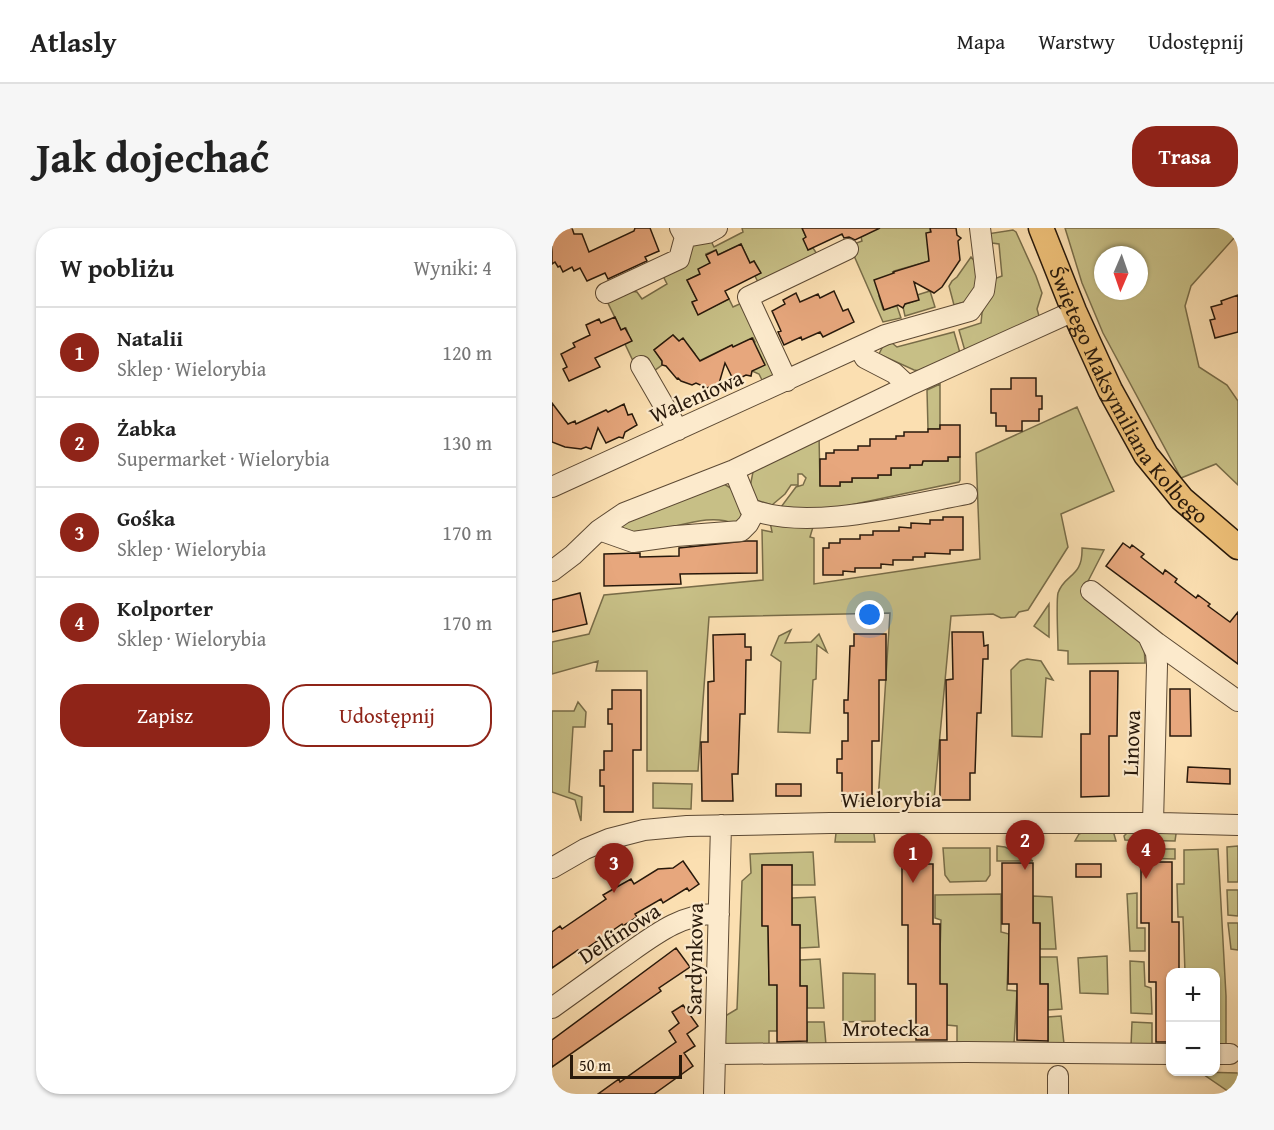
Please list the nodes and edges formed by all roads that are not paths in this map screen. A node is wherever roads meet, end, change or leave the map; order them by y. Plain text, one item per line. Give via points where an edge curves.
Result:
1 (717, 228) edge
2 (980, 228) edge
3 (1041, 228) edge
4 (682, 232) edge
5 (848, 249) dead end
6 (606, 293) dead end
7 (1074, 310) junction
8 (859, 348) junction
9 (641, 366) dead end
10 (787, 381) junction
11 (908, 386) junction
12 (678, 430) junction
13 (734, 470) junction
14 (552, 488) edge
15 (967, 494) dead end
16 (755, 511) junction
17 (598, 530) junction
18 (1238, 547) edge
19 (552, 571) edge
20 (1091, 591) dead end
21 (1148, 636) junction
22 (1178, 658) junction
23 (1158, 666) junction
24 (1238, 700) edge
25 (1153, 823) junction
26 (722, 825) junction
27 (1238, 825) edge
28 (552, 868) edge
29 (718, 914) junction
30 (552, 1008) edge
31 (715, 1054) junction
32 (1166, 1054) edge
33 (714, 1094) edge

1 - 4 street
2 - 8 street, Waleniowa via 986,278 984,291 970,311 885,335
3 - 7 main road, Świętego Maksymiliana Kolbego
4 - 6 street via 679,259
5 - 10 street via 748,297
7 - 11 street
7 - 18 main road, Świętego Maksymiliana Kolbego via 1110,390 1146,455 1182,499
8 - 10 street, Waleniowa
8 - 11 street via 865,358 894,373
9 - 12 street
10 - 12 street, Waleniowa
11 - 13 street
12 - 14 street, Waleniowa
13 - 16 street via 750,509
13 - 17 street via 624,513
15 - 16 street via 815,519
16 - 17 street via 741,531 633,542
17 - 19 street
20 - 21 street
21 - 22 street
21 - 23 street, Linowa
22 - 23 street via 1162,657
22 - 24 street
23 - 25 street, Linowa
25 - 26 street, Wielorybia
25 - 27 street, Wielorybia
26 - 28 street, Wielorybia via 628,834 585,849
26 - 29 street, Sardynkowa
29 - 30 street, Delfinowa via 703,914 674,924
29 - 31 street, Sardynkowa
31 - 32 street, Mrotecka
31 - 33 street, Sardynkowa

